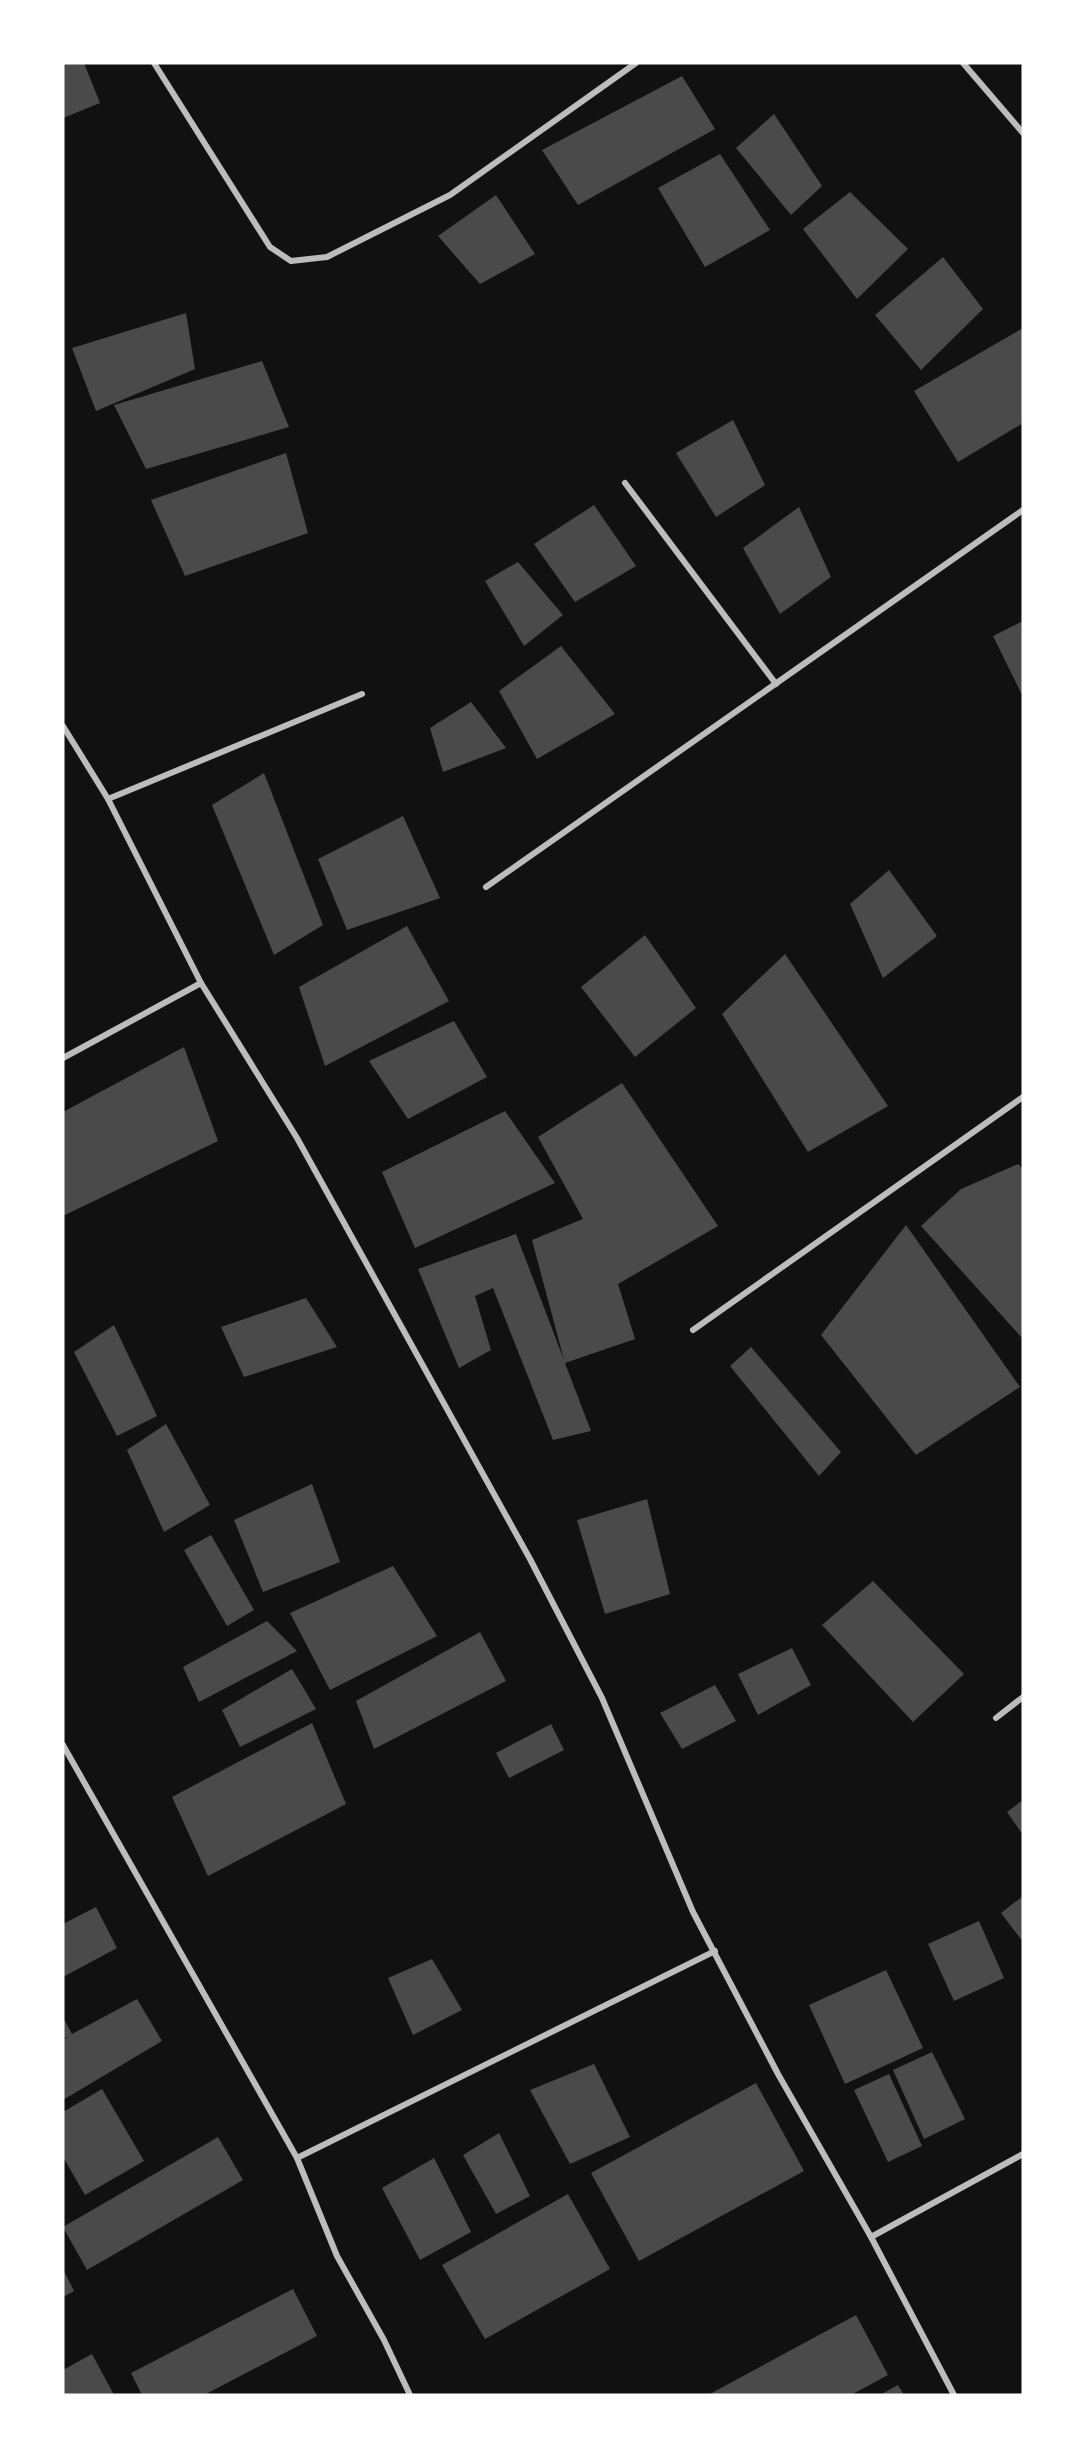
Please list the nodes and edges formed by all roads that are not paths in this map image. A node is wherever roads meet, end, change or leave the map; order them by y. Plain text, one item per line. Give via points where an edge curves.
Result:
1 (154, 63) edge
2 (636, 63) edge
3 (963, 63) edge
4 (1023, 133) edge
5 (625, 483) dead end
6 (1023, 510) edge
7 (776, 684) junction
8 (362, 694) dead end
9 (63, 726) edge
10 (108, 799) junction
11 (486, 887) dead end
12 (201, 983) junction
13 (63, 1058) edge
14 (1023, 1097) edge
15 (693, 1330) dead end
16 (1023, 1697) edge
17 (996, 1718) dead end
18 (63, 1745) edge
19 (715, 1951) junction
20 (1023, 2154) edge
21 (297, 2158) junction
22 (871, 2237) junction
23 (410, 2395) edge
24 (954, 2395) edge

1 - 2 street via 270,247 291,261 327,257 450,195
3 - 4 street
5 - 7 street
6 - 7 street
7 - 11 street
8 - 10 street
9 - 10 street
10 - 12 street
12 - 13 street
12 - 19 street via 297,1138 530,1559 602,1698 693,1912
14 - 15 street
16 - 17 street
18 - 21 street
19 - 21 street
19 - 22 street via 778,2074
20 - 22 street
21 - 23 street via 337,2256
22 - 24 street

